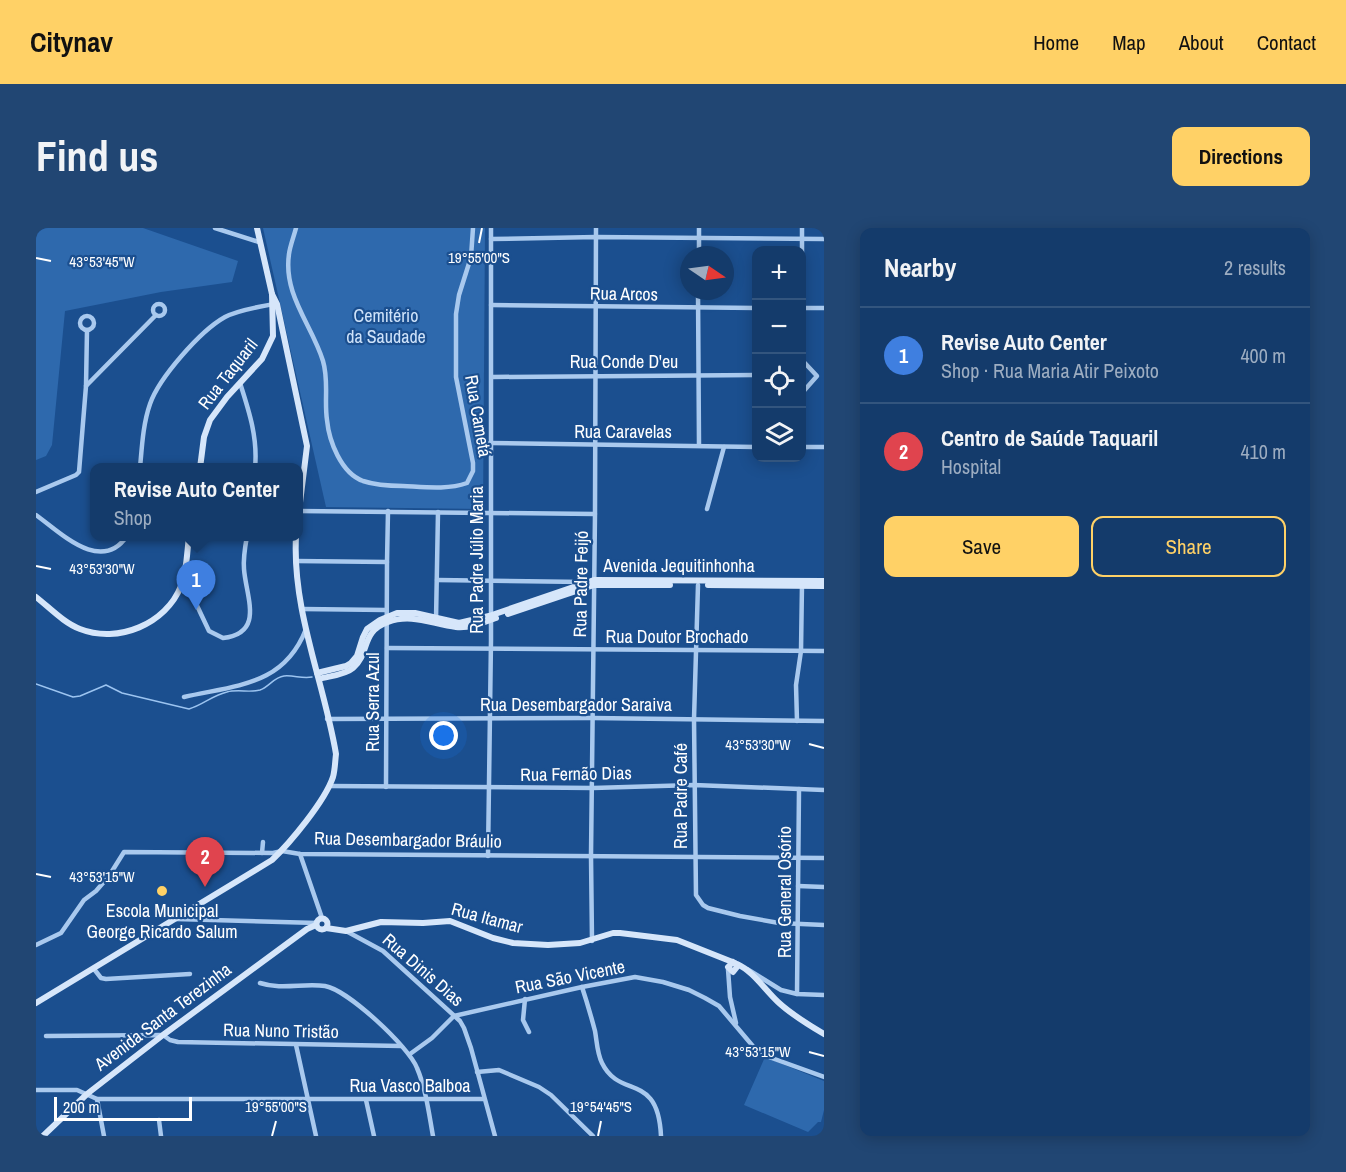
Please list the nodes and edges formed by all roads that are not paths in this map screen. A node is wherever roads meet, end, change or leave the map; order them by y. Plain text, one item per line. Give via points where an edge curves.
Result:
1 (215, 228) edge
2 (257, 228) edge
3 (296, 228) edge
4 (473, 228) edge
5 (491, 228) edge
6 (596, 228) edge
7 (699, 228) edge
8 (802, 228) edge
9 (596, 237) junction
10 (699, 238) junction
11 (491, 239) junction
12 (802, 239) junction
13 (824, 239) edge
14 (260, 242) junction
15 (699, 246) edge
16 (802, 246) edge
17 (698, 300) edge
18 (274, 304) junction
19 (491, 305) junction
20 (595, 307) junction
21 (698, 308) junction
22 (752, 308) edge
23 (806, 308) edge
24 (824, 308) edge
25 (156, 315) dead end
26 (87, 330) dead end
27 (806, 365) edge
28 (752, 375) edge
29 (595, 376) junction
30 (699, 376) junction
31 (817, 376) junction
32 (824, 376) edge
33 (492, 377) junction
34 (240, 383) junction
35 (86, 386) junction
36 (806, 388) edge
37 (490, 443) junction
38 (595, 445) junction
39 (699, 445) junction
40 (724, 447) junction
41 (752, 447) edge
42 (806, 447) edge
43 (824, 447) edge
44 (141, 463) edge
45 (201, 463) edge
46 (255, 463) edge
47 (303, 478) edge
48 (36, 494) edge
49 (707, 509) dead end
50 (303, 511) edge
51 (388, 511) junction
52 (438, 512) junction
53 (490, 513) junction
54 (595, 514) junction
55 (36, 515) edge
56 (123, 541) edge
57 (188, 541) edge
58 (247, 541) edge
59 (296, 541) edge
60 (296, 561) junction
61 (387, 562) junction
62 (183, 576) junction
63 (437, 580) junction
64 (490, 581) junction
65 (824, 581) edge
66 (593, 582) junction
67 (767, 583) junction
68 (802, 584) junction
69 (699, 585) junction
70 (824, 586) edge
71 (565, 588) junction
72 (36, 597) edge
73 (302, 609) junction
74 (387, 616) junction
75 (490, 618) junction
76 (436, 620) junction
77 (306, 629) junction
78 (387, 648) junction
79 (490, 650) junction
80 (593, 650) junction
81 (697, 650) junction
82 (801, 651) junction
83 (824, 651) edge
84 (318, 676) junction
85 (184, 697) dead end
86 (490, 718) junction
87 (592, 718) junction
88 (327, 719) junction
89 (387, 719) junction
90 (694, 719) junction
91 (797, 721) junction
92 (824, 721) edge
93 (694, 785) junction
94 (329, 786) junction
95 (386, 787) junction
96 (490, 788) junction
97 (593, 788) junction
98 (799, 789) junction
99 (824, 790) edge
100 (262, 842) dead end
101 (282, 851) junction
102 (262, 853) junction
103 (300, 854) junction
104 (488, 856) junction
105 (591, 856) junction
106 (695, 857) junction
107 (798, 858) junction
108 (824, 858) edge
109 (798, 886) junction
110 (824, 887) edge
111 (173, 919) junction
112 (318, 924) junction
113 (798, 924) junction
114 (327, 926) junction
115 (824, 926) edge
116 (351, 932) junction
117 (592, 941) junction
118 (36, 945) edge
119 (732, 967) junction
120 (94, 969) junction
121 (190, 974) dead end
122 (758, 977) junction
123 (260, 983) dead end
124 (582, 987) junction
125 (797, 994) junction
126 (824, 995) edge
127 (525, 999) junction
128 (36, 1003) edge
129 (454, 1016) junction
130 (737, 1027) junction
131 (529, 1032) dead end
132 (824, 1034) edge
133 (163, 1035) junction
134 (46, 1036) dead end
135 (296, 1045) junction
136 (402, 1046) junction
137 (410, 1054) junction
138 (477, 1072) junction
139 (824, 1077) edge
140 (36, 1090) edge
141 (87, 1094) junction
142 (97, 1099) junction
143 (426, 1099) junction
144 (483, 1099) junction
145 (307, 1100) junction
146 (366, 1100) junction
147 (159, 1120) dead end
148 (43, 1136) edge
149 (104, 1136) edge
150 (161, 1136) edge
151 (316, 1136) edge
152 (374, 1136) edge
153 (433, 1136) edge
154 (495, 1136) edge
155 (593, 1136) edge
156 (661, 1136) edge

1 - 14 street
2 - 14 street, Rua Taquaril
3 - 4 street, Rua Cametá via 288,254 289,279 323,362 328,386 327,420 334,448 348,471 362,481 426,487 459,486 467,483 472,471 470,441 456,377 455,337
5 - 11 street, Rua Padre Júlio Maria
6 - 9 street, Rua Padre Feijó
7 - 10 street
8 - 12 street
9 - 10 street
9 - 11 street
9 - 20 street, Rua Padre Feijó
10 - 12 street
10 - 15 street
11 - 19 street, Rua Padre Júlio Maria
12 - 13 street
12 - 16 street
14 - 18 street, Rua Taquaril
17 - 21 street
18 - 34 street, Rua Taquaril via 273,336 262,359
18 - 44 street via 221,320 162,380 146,416
18 - 47 street via 308,446
19 - 20 street, Rua Arcos
19 - 33 street, Rua Padre Júlio Maria
20 - 21 street, Rua Arcos
20 - 29 street, Rua Padre Feijó
21 - 22 street, Rua Arcos
21 - 30 street
23 - 24 street
25 - 35 street
26 - 35 street
27 - 31 street
28 - 30 street, Rua Conde D'eu
29 - 30 street, Rua Conde D'eu
29 - 33 street, Rua Conde D'eu
29 - 38 street, Rua Padre Feijó
30 - 39 street
31 - 32 street
31 - 36 street
33 - 37 street, Rua Padre Júlio Maria
34 - 45 street, Rua Taquaril via 210,420
34 - 46 street via 252,426
35 - 48 street via 79,472
37 - 38 street, Rua Caravelas
37 - 53 street, Rua Padre Júlio Maria
38 - 39 street, Rua Caravelas
38 - 54 street, Rua Padre Feijó
39 - 40 street, Rua Caravelas
40 - 41 street, Rua Caravelas
40 - 49 street
42 - 43 street
50 - 51 street
51 - 52 street
51 - 61 street, Rua Serra Azul
52 - 53 street
52 - 63 street
53 - 54 street
53 - 64 street, Rua Padre Júlio Maria
54 - 66 street, Rua Padre Feijó
55 - 56 street via 89,551 108,551
57 - 62 street
58 - 62 street via 244,568 251,612 248,625 242,630 223,638 209,631
59 - 60 street
60 - 61 street
60 - 73 street
61 - 74 street, Rua Serra Azul
62 - 72 street via 177,594 157,617 120,633 80,629
63 - 64 street
63 - 76 street
64 - 71 street
64 - 75 street, Rua Padre Júlio Maria
65 - 68 street, Avenida Jequitinhonha
66 - 67 street, Avenida Jequitinhonha
66 - 69 street, Avenida Jequitinhonha
66 - 71 street, Avenida Jequitinhonha
66 - 80 street, Rua Padre Feijó
67 - 68 street, Avenida Jequitinhonha
67 - 69 street, Avenida Jequitinhonha
68 - 70 street, Avenida Jequitinhonha
68 - 82 street
69 - 81 street, Rua Padre Café
71 - 75 street, Avenida Jequitinhonha
73 - 74 street
73 - 77 street
74 - 76 street, Avenida Jequitinhonha via 403,613
74 - 78 street, Rua Serra Azul
74 - 84 street via 365,632 351,663
75 - 76 street, Avenida Jequitinhonha via 459,623
75 - 79 street, Rua Padre Júlio Maria
77 - 84 street
77 - 85 street via 289,659 273,673 255,681
78 - 79 street, Rua Doutor Brochado
78 - 89 street, Rua Serra Azul
79 - 80 street, Rua Doutor Brochado
79 - 86 street, Rua Padre Júlio Maria
80 - 81 street, Rua Doutor Brochado
80 - 87 street, Rua Padre Feijó
81 - 82 street, Rua Doutor Brochado
81 - 90 street, Rua Padre Café
82 - 83 street, Rua Doutor Brochado
82 - 91 street via 796,685
84 - 88 street
86 - 87 street, Rua Desembargador Saraiva
86 - 89 street, Rua Desembargador Saraiva
86 - 96 street, Rua Padre Júlio Maria
87 - 90 street, Rua Desembargador Saraiva
87 - 97 street, Rua Padre Feijó
88 - 89 street, Rua Desembargador Saraiva
88 - 94 street via 336,754
89 - 95 street, Rua Serra Azul
90 - 91 street, Rua Desembargador Saraiva
90 - 93 street, Rua Padre Café
91 - 92 street, Rua Desembargador Saraiva
93 - 97 street, Rua Fernão Dias
93 - 98 street, Rua Fernão Dias
93 - 106 street, Rua Padre Café
94 - 95 street, Rua Fernão Dias
94 - 101 street
95 - 96 street, Rua Fernão Dias
96 - 97 street, Rua Fernão Dias
96 - 104 street, Rua Padre Júlio Maria
97 - 105 street, Rua Padre Feijó
98 - 99 street, Rua Fernão Dias
98 - 107 street, Rua General Osório
100 - 102 street
101 - 102 street, Rua Desembargador Bráulio
101 - 103 street, Rua Desembargador Bráulio
101 - 111 street
102 - 118 street, Rua Desembargador Bráulio via 124,852 61,933
103 - 104 street, Rua Desembargador Bráulio
103 - 112 street
104 - 105 street, Rua Desembargador Bráulio
105 - 106 street, Rua Desembargador Bráulio
105 - 117 street, Rua Padre Feijó
106 - 107 street, Rua Desembargador Bráulio
106 - 113 street, Rua Padre Café via 695,891 708,908
107 - 108 street, Rua Desembargador Bráulio
107 - 109 street, Rua General Osório
109 - 110 street
109 - 113 street, Rua General Osório
111 - 112 street
111 - 120 street
112 - 114 street, Rua Dinis Dias via 322,930
112 - 114 street via 326,920
112 - 133 street, Avenida Santa Terezinha
113 - 115 street
113 - 125 street, Rua General Osório
114 - 116 street, Rua Dinis Dias
116 - 117 street, Rua Itamar via 381,922 450,921 513,943 558,945
116 - 129 street, Rua Dinis Dias via 383,951
117 - 119 street, Rua Itamar via 613,933 676,939 719,955
119 - 122 street, Rua Itamar
119 - 122 street, Rua Itamar via 745,968
119 - 130 street via 728,982
120 - 121 street via 106,979
120 - 128 street
122 - 125 street, Rua Itamar
122 - 132 street via 799,1020
123 - 136 street via 330,987 355,1002
124 - 127 street, Rua São Vicente
124 - 130 street, Rua São Vicente via 634,977 663,982 719,1006
124 - 156 street via 602,1064 614,1078 650,1097 657,1107
125 - 126 street, Rua Itamar
127 - 129 street, Rua São Vicente
127 - 131 street via 523,1020
129 - 137 street
129 - 138 street, Rua Dinis Dias via 464,1028
130 - 139 street, Rua São Vicente via 757,1051
133 - 134 street, Rua Nuno Tristão
133 - 135 street, Rua Nuno Tristão via 178,1042
133 - 141 street, Avenida Santa Terezinha
135 - 136 street, Rua Nuno Tristão
135 - 145 street
136 - 137 street
137 - 143 street
138 - 144 street, Rua Dinis Dias
138 - 155 street via 499,1070 539,1087
140 - 141 street, Rua Vasco Balboa via 77,1090
141 - 142 street, Rua Vasco Balboa
141 - 148 street, Avenida Santa Terezinha
142 - 145 street, Rua Vasco Balboa
142 - 149 street
143 - 144 street, Rua Vasco Balboa
143 - 146 street, Rua Vasco Balboa
143 - 153 street
144 - 154 street, Rua Dinis Dias
145 - 146 street, Rua Vasco Balboa
145 - 151 street
146 - 152 street
147 - 150 street

